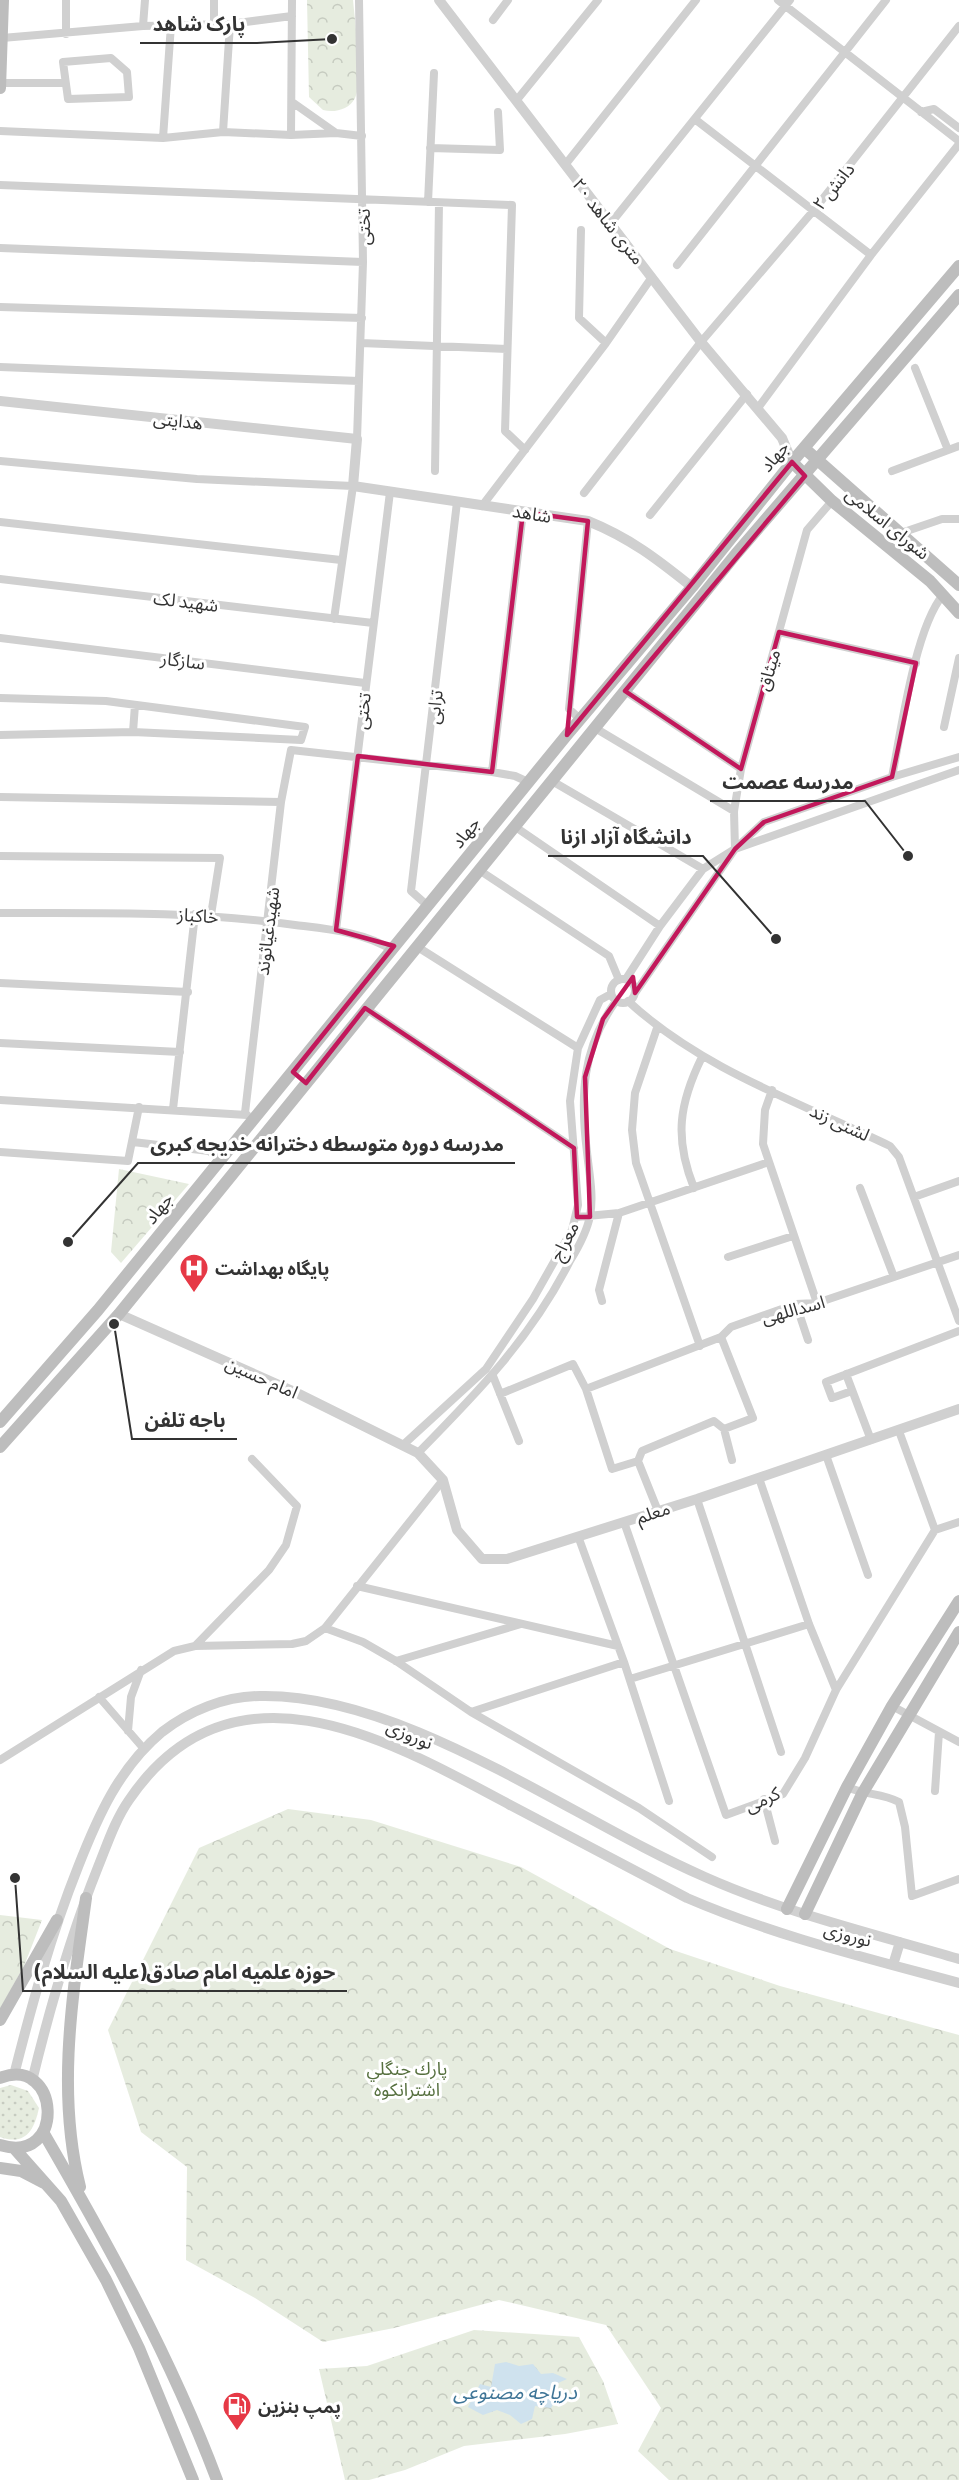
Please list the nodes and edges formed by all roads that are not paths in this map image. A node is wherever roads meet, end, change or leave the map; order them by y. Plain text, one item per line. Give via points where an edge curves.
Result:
1 (3, 0) edge
2 (66, 0) edge
3 (145, 0) edge
4 (214, 0) edge
5 (292, 0) edge
6 (359, 0) edge
7 (439, 0) edge
8 (508, 0) edge
9 (598, 0) edge
10 (696, 0) edge
11 (886, 0) edge
12 (784, 2) edge
13 (292, 16) junction
14 (493, 20) dead end
15 (230, 24) junction
16 (171, 25) junction
17 (214, 25) junction
18 (143, 26) junction
19 (959, 26) edge
20 (66, 34) junction
21 (2, 38) junction
22 (845, 52) junction
23 (434, 73) dead end
24 (0, 83) edge
25 (65, 83) junction
26 (0, 88) edge
27 (904, 98) junction
28 (516, 101) junction
29 (292, 102) junction
30 (498, 112) dead end
31 (921, 112) junction
32 (696, 120) junction
33 (959, 128) edge
34 (0, 131) edge
35 (223, 132) junction
36 (336, 133) junction
37 (291, 135) junction
38 (362, 136) junction
39 (163, 138) junction
40 (959, 142) edge
41 (430, 148) junction
42 (565, 165) junction
43 (756, 165) junction
44 (0, 185) edge
45 (362, 200) junction
46 (428, 202) junction
47 (439, 203) junction
48 (814, 210) junction
49 (611, 223) junction
50 (581, 230) dead end
51 (0, 248) edge
52 (871, 255) junction
53 (363, 262) junction
54 (678, 266) dead end
55 (959, 266) edge
56 (652, 277) junction
57 (959, 295) edge
58 (0, 306) edge
59 (362, 318) junction
60 (701, 342) junction
61 (361, 343) junction
62 (606, 343) junction
63 (437, 345) junction
64 (507, 349) junction
65 (0, 367) edge
66 (915, 368) dead end
67 (359, 381) junction
68 (747, 394) junction
69 (0, 401) edge
70 (758, 408) junction
71 (782, 438) junction
72 (357, 440) junction
73 (959, 446) edge
74 (804, 448) junction
75 (525, 450) junction
76 (948, 450) junction
77 (0, 461) edge
78 (792, 462) junction
79 (818, 462) junction
80 (435, 471) dead end
81 (892, 471) dead end
82 (805, 476) junction
83 (353, 486) junction
84 (390, 492) junction
85 (584, 493) dead end
86 (832, 501) junction
87 (457, 502) junction
88 (482, 506) junction
89 (523, 512) junction
90 (650, 515) dead end
91 (959, 519) edge
92 (588, 521) junction
93 (0, 522) edge
94 (901, 533) junction
95 (341, 560) junction
96 (0, 579) edge
97 (959, 585) edge
98 (692, 587) junction
99 (943, 595) junction
100 (959, 613) edge
101 (334, 619) junction
102 (373, 623) junction
103 (779, 632) junction
104 (0, 638) edge
105 (959, 658) edge
106 (916, 663) junction
107 (365, 683) junction
108 (625, 691) junction
109 (0, 698) edge
110 (135, 705) junction
111 (580, 719) junction
112 (944, 727) dead end
113 (595, 728) junction
114 (133, 732) junction
115 (0, 735) edge
116 (358, 756) junction
117 (959, 757) edge
118 (428, 766) junction
119 (741, 769) junction
120 (959, 770) edge
121 (492, 772) junction
122 (892, 777) junction
123 (552, 781) junction
124 (528, 782) junction
125 (0, 797) edge
126 (281, 802) junction
127 (734, 811) junction
128 (514, 826) junction
129 (735, 849) junction
130 (0, 856) edge
131 (703, 869) junction
132 (479, 870) junction
133 (428, 906) junction
134 (0, 913) edge
135 (195, 914) junction
136 (211, 915) junction
137 (269, 921) junction
138 (660, 926) junction
139 (336, 930) junction
140 (416, 946) junction
141 (392, 950) junction
142 (622, 980) junction
143 (0, 983) edge
144 (188, 992) junction
145 (634, 993) junction
146 (614, 997) junction
147 (628, 1001) junction
148 (365, 1008) junction
149 (657, 1028) junction
150 (0, 1043) edge
151 (578, 1048) junction
152 (180, 1052) junction
153 (702, 1057) junction
154 (292, 1071) junction
155 (306, 1083) junction
156 (772, 1090) junction
157 (0, 1100) edge
158 (139, 1107) junction
159 (173, 1109) junction
160 (249, 1117) junction
161 (133, 1142) junction
162 (574, 1148) junction
163 (0, 1152) edge
164 (221, 1160) junction
165 (769, 1162) junction
166 (959, 1181) edge
167 (694, 1188) junction
168 (860, 1188) dead end
169 (914, 1197) junction
170 (651, 1202) junction
171 (185, 1203) junction
172 (619, 1213) junction
173 (198, 1216) junction
174 (577, 1216) junction
175 (590, 1217) junction
176 (793, 1236) junction
177 (959, 1255) edge
178 (728, 1257) dead end
179 (938, 1263) junction
180 (894, 1277) junction
181 (602, 1301) dead end
182 (817, 1303) junction
183 (796, 1304) junction
184 (119, 1314) junction
185 (959, 1321) edge
186 (959, 1332) edge
187 (721, 1337) junction
188 (808, 1340) dead end
189 (700, 1346) junction
190 (846, 1374) junction
191 (493, 1376) junction
192 (586, 1389) junction
193 (852, 1391) junction
194 (500, 1394) junction
195 (959, 1409) edge
196 (0, 1422) edge
197 (724, 1429) junction
198 (899, 1431) junction
199 (871, 1440) junction
200 (519, 1441) dead end
201 (403, 1445) junction
202 (1, 1446) edge
203 (418, 1453) junction
204 (826, 1455) junction
205 (252, 1459) dead end
206 (732, 1460) dead end
207 (638, 1461) junction
208 (759, 1478) junction
209 (443, 1480) junction
210 (696, 1499) junction
211 (658, 1511) junction
212 (624, 1522) junction
213 (959, 1522) edge
214 (935, 1530) junction
215 (578, 1536) junction
216 (868, 1575) dead end
217 (357, 1586) junction
218 (959, 1601) edge
219 (521, 1624) junction
220 (809, 1624) junction
221 (325, 1628) junction
222 (959, 1632) edge
223 (745, 1643) junction
224 (195, 1646) junction
225 (618, 1646) junction
226 (396, 1661) junction
227 (624, 1662) junction
228 (673, 1666) junction
229 (141, 1670) junction
230 (630, 1679) junction
231 (836, 1689) junction
232 (99, 1696) junction
233 (892, 1706) junction
234 (471, 1712) junction
235 (907, 1715) junction
236 (128, 1731) junction
237 (939, 1732) junction
238 (959, 1742) edge
239 (144, 1749) junction
240 (781, 1752) dead end
241 (0, 1760) edge
242 (847, 1787) junction
243 (935, 1791) dead end
244 (862, 1794) junction
245 (764, 1799) junction
246 (669, 1800) dead end
247 (775, 1841) dead end
248 (712, 1857) dead end
249 (959, 1879) edge
250 (86, 1898) junction
251 (787, 1909) junction
252 (805, 1914) junction
253 (57, 1920) junction
254 (900, 1942) junction
255 (959, 1959) edge
256 (893, 1965) junction
257 (959, 1983) edge
258 (0, 2020) edge
259 (4, 2076) edge
260 (33, 2081) junction
261 (44, 2132) junction
262 (4, 2146) edge
263 (0, 2168) edge
264 (49, 2186) junction
265 (87, 2205) junction
266 (193, 2480) edge
267 (217, 2480) edge

1 - 21 main road
2 - 20 street
3 - 18 street
4 - 17 street
5 - 13 street
6 - 38 street, تختی
7 - 28 street, ۲۰ متری شاهد
8 - 14 street
9 - 28 street
10 - 42 street
11 - 22 street
12 - 22 street
12 - 32 street
13 - 15 street
13 - 29 street
15 - 17 street
15 - 35 street
16 - 17 street
16 - 18 street
16 - 39 street
18 - 20 street
19 - 27 street, دانش ۲
20 - 21 street
21 - 24 main road
22 - 27 street
22 - 43 street
23 - 41 street
24 - 25 street
24 - 26 main road
25 - 25 street via 68,99 129,97 127,72 111,58 63,62
27 - 31 street
27 - 48 street, دانش ۲
28 - 42 street, ۲۰ متری شاهد
29 - 36 street
29 - 37 street
30 - 41 street via 500,150
31 - 33 street via 934,109
31 - 40 street
32 - 43 street
32 - 49 street
34 - 39 street
35 - 37 street
35 - 39 street
36 - 37 street
36 - 38 street
38 - 45 street, تختی
40 - 52 street
41 - 46 street
42 - 49 street, ۲۰ متری شاهد
43 - 48 street
43 - 54 street
44 - 45 street
45 - 46 street
45 - 53 street, تختی
46 - 47 street
47 - 63 street
47 - 64 street via 512,205
48 - 52 street
48 - 60 street, دانش ۲
49 - 56 street, ۲۰ متری شاهد
50 - 62 street via 579,318
51 - 53 street
52 - 70 street
53 - 59 street, تختی
55 - 74 main road, جهاد
56 - 60 street, ۲۰ متری شاهد
56 - 62 street
57 - 79 main road, جهاد
58 - 59 street
59 - 61 street, تختی
60 - 68 street, ۲۰ متری شاهد
60 - 85 street, دانش ۲
61 - 63 street
61 - 67 street, تختی
62 - 75 street
63 - 64 street
63 - 80 street
64 - 75 street via 505,431
65 - 67 street
66 - 76 street
67 - 72 street, تختی
68 - 70 street, ۲۰ متری شاهد
68 - 90 street
69 - 72 street, هدایتی
70 - 71 street, ۲۰ متری شاهد
71 - 74 street, ۲۰ متری شاهد
71 - 78 street, ۲۰ متری شاهد
72 - 83 street, تختی
73 - 76 street
74 - 78 main road, جهاد
74 - 79 main road, شورای اسلامی
75 - 88 street
76 - 81 street
77 - 83 street via 197,479
78 - 82 main road, شورای اسلامی
78 - 98 main road, جهاد
79 - 82 main road, جهاد
79 - 94 main road, شورای اسلامی
82 - 86 main road, شورای اسلامی
82 - 108 main road, جهاد
83 - 84 street, شاهد
83 - 95 street
84 - 87 street, شاهد
84 - 102 street, تختی
86 - 99 main road, شورای اسلامی
86 - 103 street, میثاق via 807,530
87 - 88 street, شاهد
87 - 118 street, ترابی
88 - 89 street, شاهد
89 - 92 street, شاهد
89 - 121 street
91 - 94 street via 942,519
92 - 98 street, شاهد via 643,548
92 - 111 street via 569,709
93 - 95 street
94 - 97 main road, شورای اسلامی
95 - 101 street
96 - 101 street, شهید لک
98 - 111 main road, جهاد
99 - 100 main road, شورای اسلامی
99 - 106 street via 933,607
101 - 102 street, شهید لک
102 - 107 street, تختی
103 - 106 street
103 - 119 street, میثاق
104 - 107 street, سازگار
105 - 112 street
106 - 122 street
107 - 116 street, تختی
108 - 113 main road, جهاد
108 - 119 street
109 - 110 street
110 - 114 street
110 - 114 street via 304,727 301,740
111 - 124 main road, جهاد
113 - 123 main road, جهاد
113 - 127 street
114 - 115 street
116 - 118 street
116 - 126 street, شهید‌غیاثوند via 291,750
116 - 139 street, تختی
117 - 122 street
118 - 121 street
118 - 133 street, ترابی via 411,891
119 - 127 street, میثاق
120 - 129 street
121 - 124 street
122 - 129 street via 764,822
123 - 128 main road, جهاد
123 - 131 street
124 - 133 main road, جهاد
125 - 126 street
126 - 137 street, شهید‌غیاثوند
127 - 129 street, میثاق
128 - 132 main road, جهاد
128 - 138 street
129 - 131 street
129 - 145 street
130 - 136 street via 220,858
131 - 138 street
132 - 140 main road, جهاد
132 - 142 street via 609,956
133 - 141 main road, جهاد
134 - 135 street, خاکباز
135 - 136 street, خاکباز
135 - 144 street
136 - 137 street, خاکباز
137 - 139 street, خاکباز
137 - 160 street, شهید‌غیاثوند
138 - 142 street
139 - 141 street, خاکباز via 380,942
140 - 148 main road, جهاد
140 - 151 street
141 - 154 main road, جهاد
142 - 145 street via 631,982
142 - 146 street via 612,987
143 - 144 street
144 - 152 street
145 - 147 street
146 - 147 street
146 - 151 street, معراج via 600,1000
146 - 175 street, معراج via 591,1043 585,1077 583,1121 592,1192
147 - 149 street, لشنی زند
148 - 155 main road, جهاد
148 - 162 street
149 - 153 street, لشنی زند
149 - 170 street via 635,1094 632,1130 636,1163
150 - 152 street
151 - 162 street, معراج via 570,1101
152 - 159 street
153 - 156 street, لشنی زند
153 - 167 street via 691,1079 681,1129 684,1162
154 - 155 main road
154 - 160 main road, جهاد
155 - 173 main road, جهاد
156 - 165 street via 763,1130
156 - 169 street, لشنی زند via 890,1146 899,1157
157 - 158 street
158 - 159 street
158 - 161 street
159 - 160 street
160 - 164 main road, جهاد
161 - 163 street via 128,1161
161 - 164 street via 209,1151
162 - 174 street, معراج
164 - 171 main road, جهاد
165 - 167 street
165 - 176 street
166 - 169 street
167 - 170 street
168 - 180 street
169 - 179 street, لشنی زند
170 - 172 street
170 - 189 street
171 - 173 main road
171 - 196 main road, جهاد
172 - 175 street
172 - 181 street via 599,1290
173 - 184 main road, جهاد
174 - 175 street
174 - 201 street, معراج via 533,1299 486,1369
175 - 191 street, معراج via 562,1279
176 - 178 street
176 - 182 street
177 - 179 street, اسداللهی
179 - 180 street, اسداللهی
179 - 185 street, لشنی زند
180 - 182 street, اسداللهی
182 - 183 street, اسداللهی
183 - 187 street, اسداللهی via 732,1327
183 - 188 street
184 - 201 street, امام حسین via 297,1392
184 - 202 main road, جهاد
186 - 190 street
187 - 189 street, اسداللهی
187 - 197 street via 753,1418
189 - 192 street, اسداللهی
190 - 193 street
190 - 193 street via 826,1382 832,1398
191 - 194 street
191 - 203 street, معراج
192 - 194 street via 573,1364
192 - 207 street via 612,1469
193 - 199 street
194 - 200 street
195 - 198 street, معلم
197 - 206 street
197 - 207 street via 714,1421 642,1451
198 - 199 street, معلم
198 - 214 street
199 - 204 street, معلم
201 - 203 street, معلم
203 - 209 street, معلم
204 - 208 street, معلم
204 - 216 street
205 - 224 street via 297,1506 286,1545 269,1570
207 - 211 street
208 - 210 street, معلم
208 - 220 street
209 - 215 street, معلم via 457,1530 482,1559 507,1559
209 - 217 street
210 - 211 street, معلم
210 - 223 street
211 - 212 street, معلم
212 - 215 street, معلم
212 - 228 street, کرمی
213 - 214 street
214 - 231 street, کرمی
215 - 225 street
217 - 219 street
217 - 221 street
218 - 233 main road
219 - 225 street
219 - 226 street
220 - 223 street
220 - 231 street
221 - 224 street via 306,1641 292,1644
221 - 226 street via 363,1642
222 - 235 main road, نوروزی
223 - 228 street
223 - 240 street
224 - 229 street via 174,1651
225 - 227 street
226 - 234 street
227 - 230 street
227 - 234 street
228 - 230 street
228 - 245 street, کرمی via 726,1815
229 - 232 street
229 - 236 street via 131,1697
230 - 246 street
231 - 245 street, کرمی via 805,1758 783,1794
232 - 236 street
232 - 241 street
233 - 235 street
233 - 242 main road
234 - 248 street via 639,1808
235 - 237 street
235 - 244 main road, نوروزی
236 - 239 street
237 - 238 street
237 - 243 street
239 - 251 street, نوروزی via 186,1716 231,1699 257,1695 319,1701 393,1723 446,1745 700,1875
239 - 253 street, نوروزی via 111,1792 95,1823
242 - 244 street
242 - 251 main road
244 - 249 street via 885,1795 899,1802 912,1896
244 - 252 main road, نوروزی
245 - 247 street
250 - 256 street, نوروزی via 128,1802 159,1763 220,1726 285,1716 354,1731 394,1745 730,1917
250 - 260 street, نوروزی via 62,1966
250 - 265 main road via 69,2024 68,2098 76,2172
251 - 252 street, نوروزی
252 - 254 street, نوروزی
253 - 258 main road
253 - 259 street, نوروزی
254 - 255 street, نوروزی
254 - 256 street
256 - 257 street, نوروزی
259 - 260 main road
260 - 261 main road via 49,2104
261 - 262 main road via 25,2146
261 - 265 main road
262 - 264 main road
263 - 264 main road via 21,2171
264 - 266 main road via 106,2280 139,2348
265 - 267 main road via 156,2339

